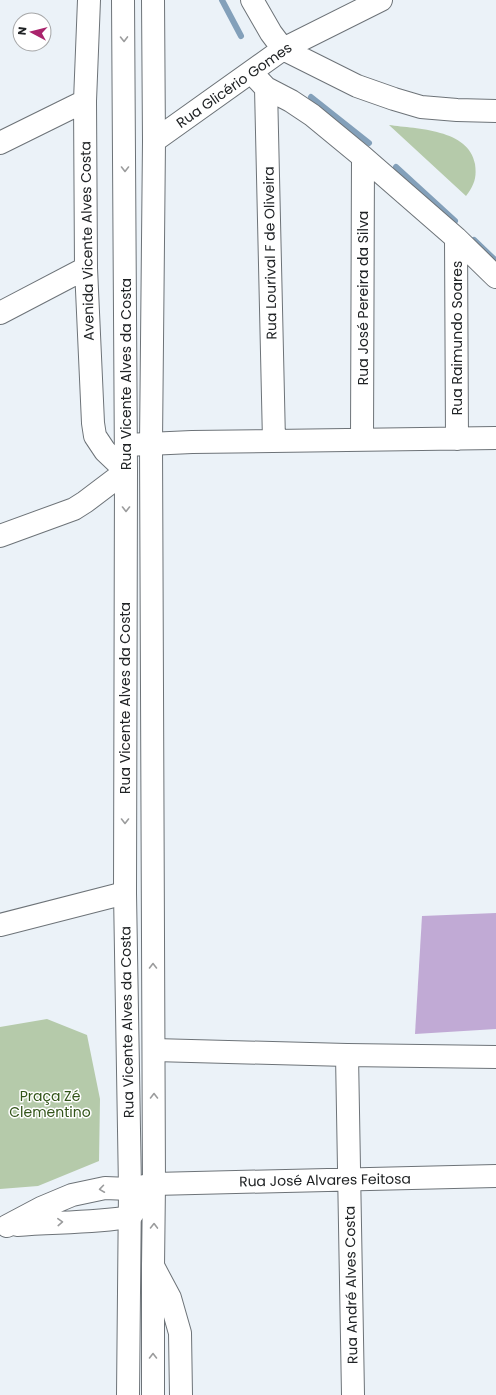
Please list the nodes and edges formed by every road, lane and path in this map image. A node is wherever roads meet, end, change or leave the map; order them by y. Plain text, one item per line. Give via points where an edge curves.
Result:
1 (89, 0) edge
2 (123, 0) edge
3 (153, 0) edge
4 (252, 0) edge
5 (381, 0) edge
6 (283, 49) junction
7 (251, 72) junction
8 (266, 88) junction
9 (85, 101) junction
10 (496, 111) edge
11 (154, 141) junction
12 (0, 143) edge
13 (363, 157) junction
14 (456, 238) junction
15 (86, 268) junction
16 (496, 277) edge
17 (0, 313) edge
18 (496, 438) edge
19 (362, 439) junction
20 (457, 439) junction
21 (274, 440) junction
22 (151, 443) junction
23 (126, 445) junction
24 (126, 470) junction
25 (0, 536) edge
26 (125, 893) junction
27 (0, 925) edge
28 (154, 1050) junction
29 (347, 1055) junction
30 (496, 1057) edge
31 (496, 1176) edge
32 (349, 1180) junction
33 (154, 1184) junction
34 (130, 1189) junction
35 (130, 1217) junction
36 (4, 1226) edge
37 (153, 1266) junction
38 (128, 1395) edge
39 (153, 1395) edge
40 (181, 1395) edge
41 (353, 1395) edge

1 - 9 street, Avenida Vicente Alves Costa
2 -> 23 street, Rua Vicente Alves da Costa
3 - 11 street, Rua Vicente Alves da Costa
4 - 6 street
5 - 6 street, Rua Glicério Gomes
6 - 7 street, Rua Glicério Gomes
6 - 10 street via 357,86 394,99 422,107
7 - 8 street
7 - 11 street, Rua Glicério Gomes
8 - 13 street via 312,115
8 - 21 street, Rua Lourival F de Oliveira
9 - 12 street
9 - 15 street, Avenida Vicente Alves Costa
11 - 22 street, Rua Vicente Alves da Costa
13 - 14 street
13 - 19 street, Rua José Pereira da Silva
14 - 16 street
14 - 20 street, Rua Raimundo Soares
15 - 17 street
15 - 24 street, Avenida Vicente Alves Costa via 95,436 105,452
18 - 20 street
19 - 20 street
19 - 21 street
21 - 22 street
22 - 23 street
28 -> 22 street, Rua Vicente Alves da Costa
23 - 24 street, Rua Vicente Alves da Costa
24 - 25 street via 74,508
24 -> 26 street, Rua Vicente Alves da Costa
26 - 27 street
26 - 34 street, Rua Vicente Alves da Costa
28 - 29 street
33 -> 28 street, Rua Vicente Alves da Costa
29 - 30 street
29 - 32 street, Rua André Alves Costa
31 - 32 street, Rua José Alvares Feitosa
32 - 33 street, Rua José Alvares Feitosa
32 - 41 street, Rua André Alves Costa
33 - 34 street, Rua José Alvares Feitosa
33 - 35 street
37 -> 33 street, Rua Vicente Alves da Costa
34 - 35 street, Rua Vicente Alves da Costa
34 -> 36 street, Rua José Alvares Feitosa via 105,1188 72,1196
36 -> 35 street via 105,1221
35 - 38 street, Rua Vicente Alves da Costa
39 -> 37 street, Rua Vicente Alves da Costa
37 - 40 street via 170,1298 180,1333

